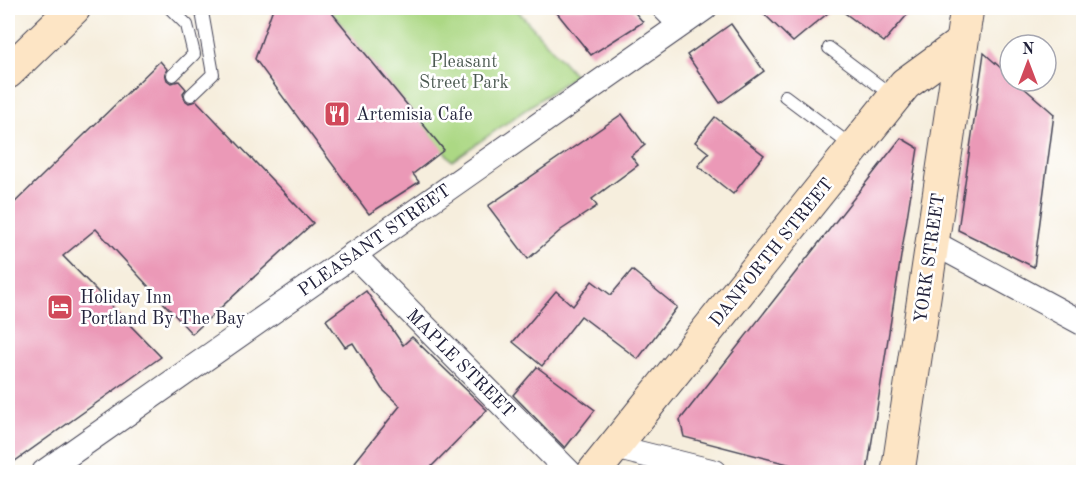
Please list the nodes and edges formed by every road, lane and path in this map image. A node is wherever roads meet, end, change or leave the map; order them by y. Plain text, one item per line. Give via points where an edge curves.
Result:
1 (75, 8) edge
2 (170, 8) edge
3 (198, 8) edge
4 (705, 8) edge
5 (967, 8) edge
6 (672, 16) edge
7 (960, 44) junction
8 (829, 48) dead end
9 (8, 72) edge
10 (173, 75) dead end
11 (191, 94) dead end
12 (785, 96) dead end
13 (895, 97) junction
14 (854, 148) junction
15 (932, 242) junction
16 (353, 254) junction
17 (1083, 324) edge
18 (614, 447) junction
19 (44, 472) edge
20 (569, 472) edge
21 (594, 472) edge
22 (715, 472) edge
23 (898, 472) edge

1 - 9 street
2 - 10 lane via 187,25 194,54
3 - 11 lane via 202,12 213,74
4 - 6 street, PLEASANT STREET
5 - 7 street, YORK STREET
6 - 16 street, PLEASANT STREET
7 - 13 street, DANFORTH STREET via 905,84
7 - 15 street, YORK STREET
8 - 13 lane
12 - 14 lane
13 - 14 street, DANFORTH STREET
14 - 18 street, DANFORTH STREET
15 - 17 street
15 - 23 street, YORK STREET
16 - 19 street, PLEASANT STREET
16 - 20 street, MAPLE STREET
18 - 21 street, DANFORTH STREET
18 - 22 street

